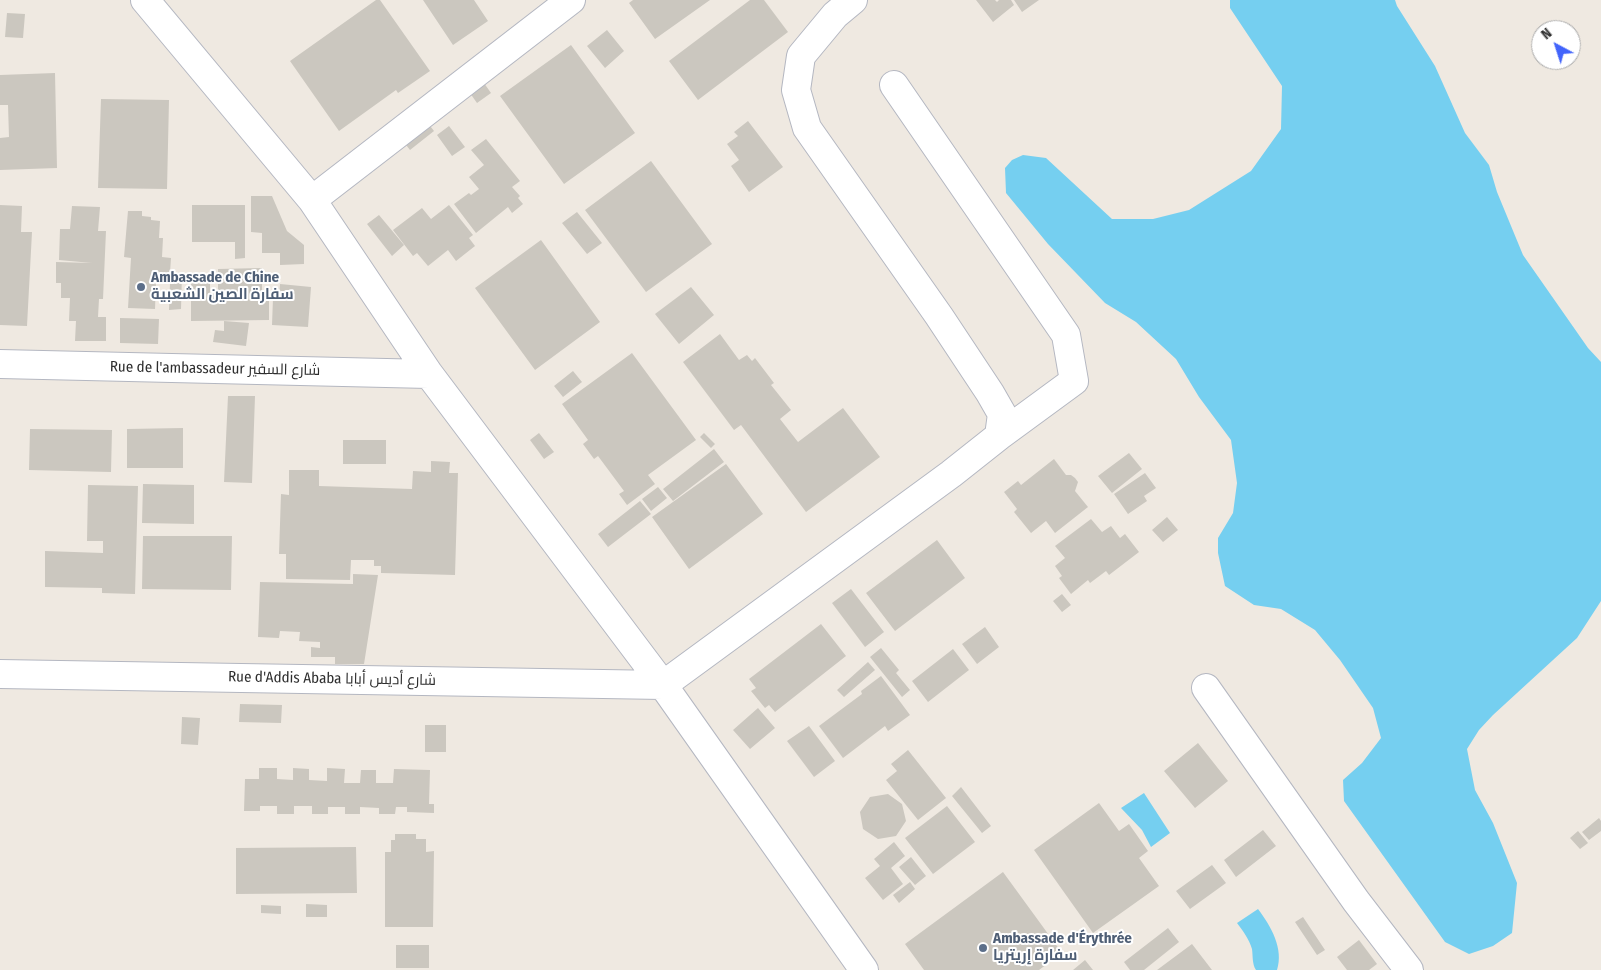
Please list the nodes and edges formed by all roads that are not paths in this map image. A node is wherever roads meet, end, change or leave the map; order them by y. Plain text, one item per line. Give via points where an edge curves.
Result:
1 (145, 0) edge
2 (571, 0) edge
3 (852, 0) edge
4 (894, 85) dead end
5 (312, 200) junction
6 (0, 364) edge
7 (429, 374) junction
8 (999, 436) junction
9 (0, 674) edge
10 (663, 685) junction
11 (1206, 688) dead end
12 (864, 970) edge
13 (1409, 970) edge

1 - 5 street
2 - 5 street
3 - 8 street via 800,56 796,90 807,128 990,393 1002,414
4 - 8 street via 1066,336 1074,381
5 - 7 street
6 - 7 street, Rue de l'ambassadeur شارع السفير
7 - 10 street
8 - 10 street
9 - 10 street, Rue d'Addis Ababa شارع أديس أبابا
10 - 12 street
11 - 13 street via 1356,901

